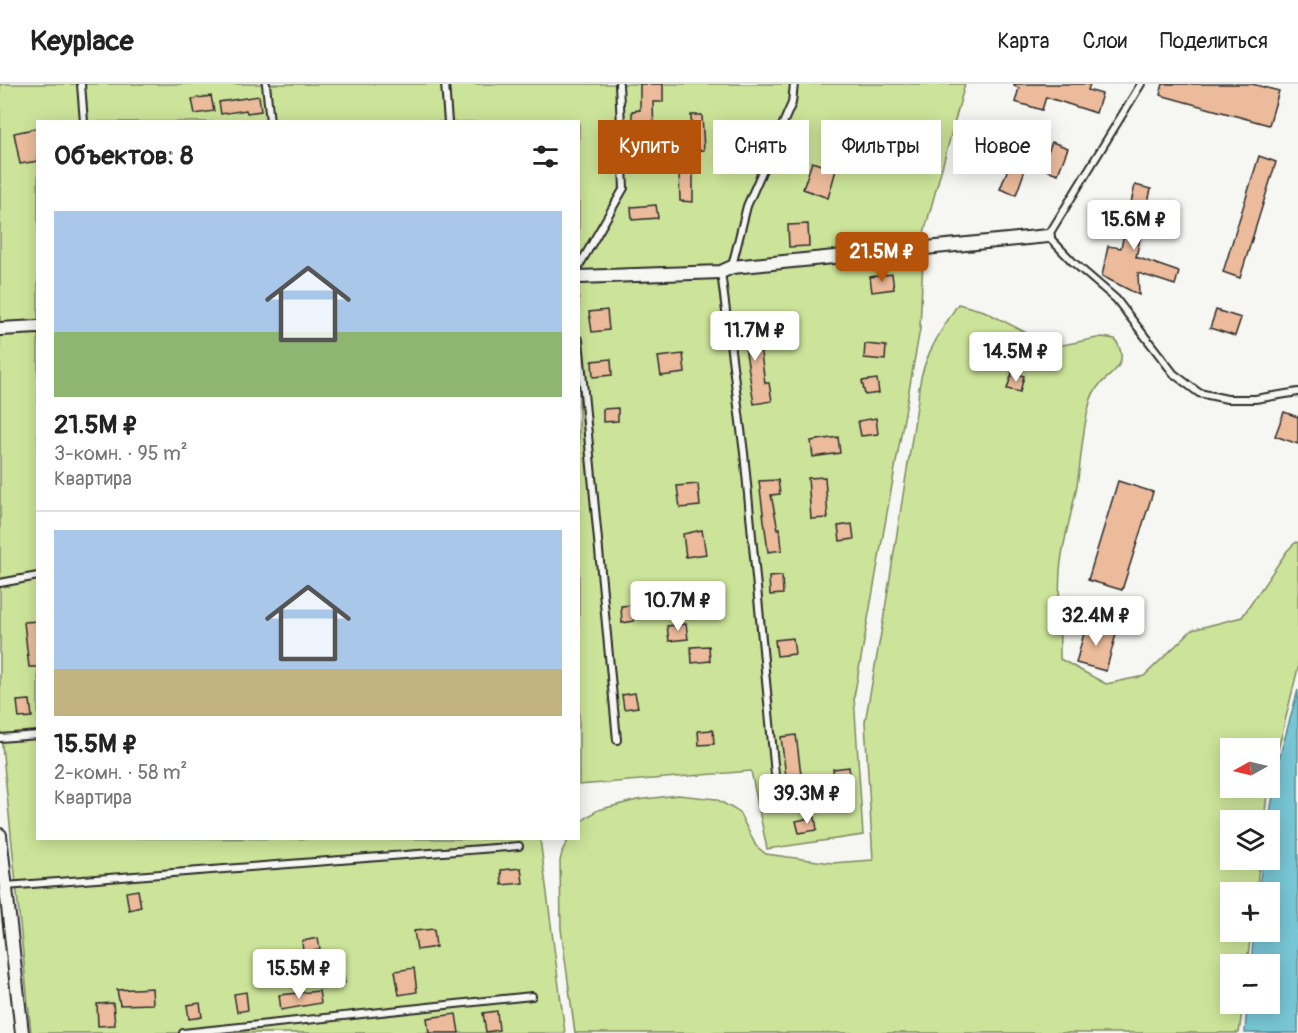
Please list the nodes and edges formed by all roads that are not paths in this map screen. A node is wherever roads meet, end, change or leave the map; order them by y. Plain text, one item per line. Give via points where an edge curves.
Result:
1 (81, 84) edge
2 (266, 84) edge
3 (445, 84) edge
4 (619, 84) edge
5 (794, 84) edge
6 (1141, 84) edge
7 (84, 120) edge
8 (270, 120) edge
9 (448, 120) edge
10 (1048, 236) junction
11 (580, 264) edge
12 (726, 269) junction
13 (580, 277) edge
14 (36, 327) edge
15 (0, 329) edge
16 (580, 351) edge
17 (1298, 392) edge
18 (36, 576) edge
19 (0, 583) edge
20 (36, 735) edge
21 (0, 738) edge
22 (617, 740) dead end
23 (777, 795) dead end
24 (0, 836) edge
25 (519, 846) dead end
26 (6, 886) junction
27 (532, 996) dead end
28 (22, 1033) edge
29 (183, 1033) edge

1 - 7 lane
2 - 8 lane
3 - 9 lane
4 - 11 lane via 624,188
5 - 12 lane via 792,103 747,206
6 - 10 lane
10 - 12 street
10 - 17 lane via 1116,299 1174,374 1199,393 1255,399
12 - 13 street
12 - 23 lane
14 - 15 street
16 - 22 lane
18 - 19 lane
20 - 21 lane
24 - 26 street
25 - 26 lane
26 - 28 street
27 - 29 lane

